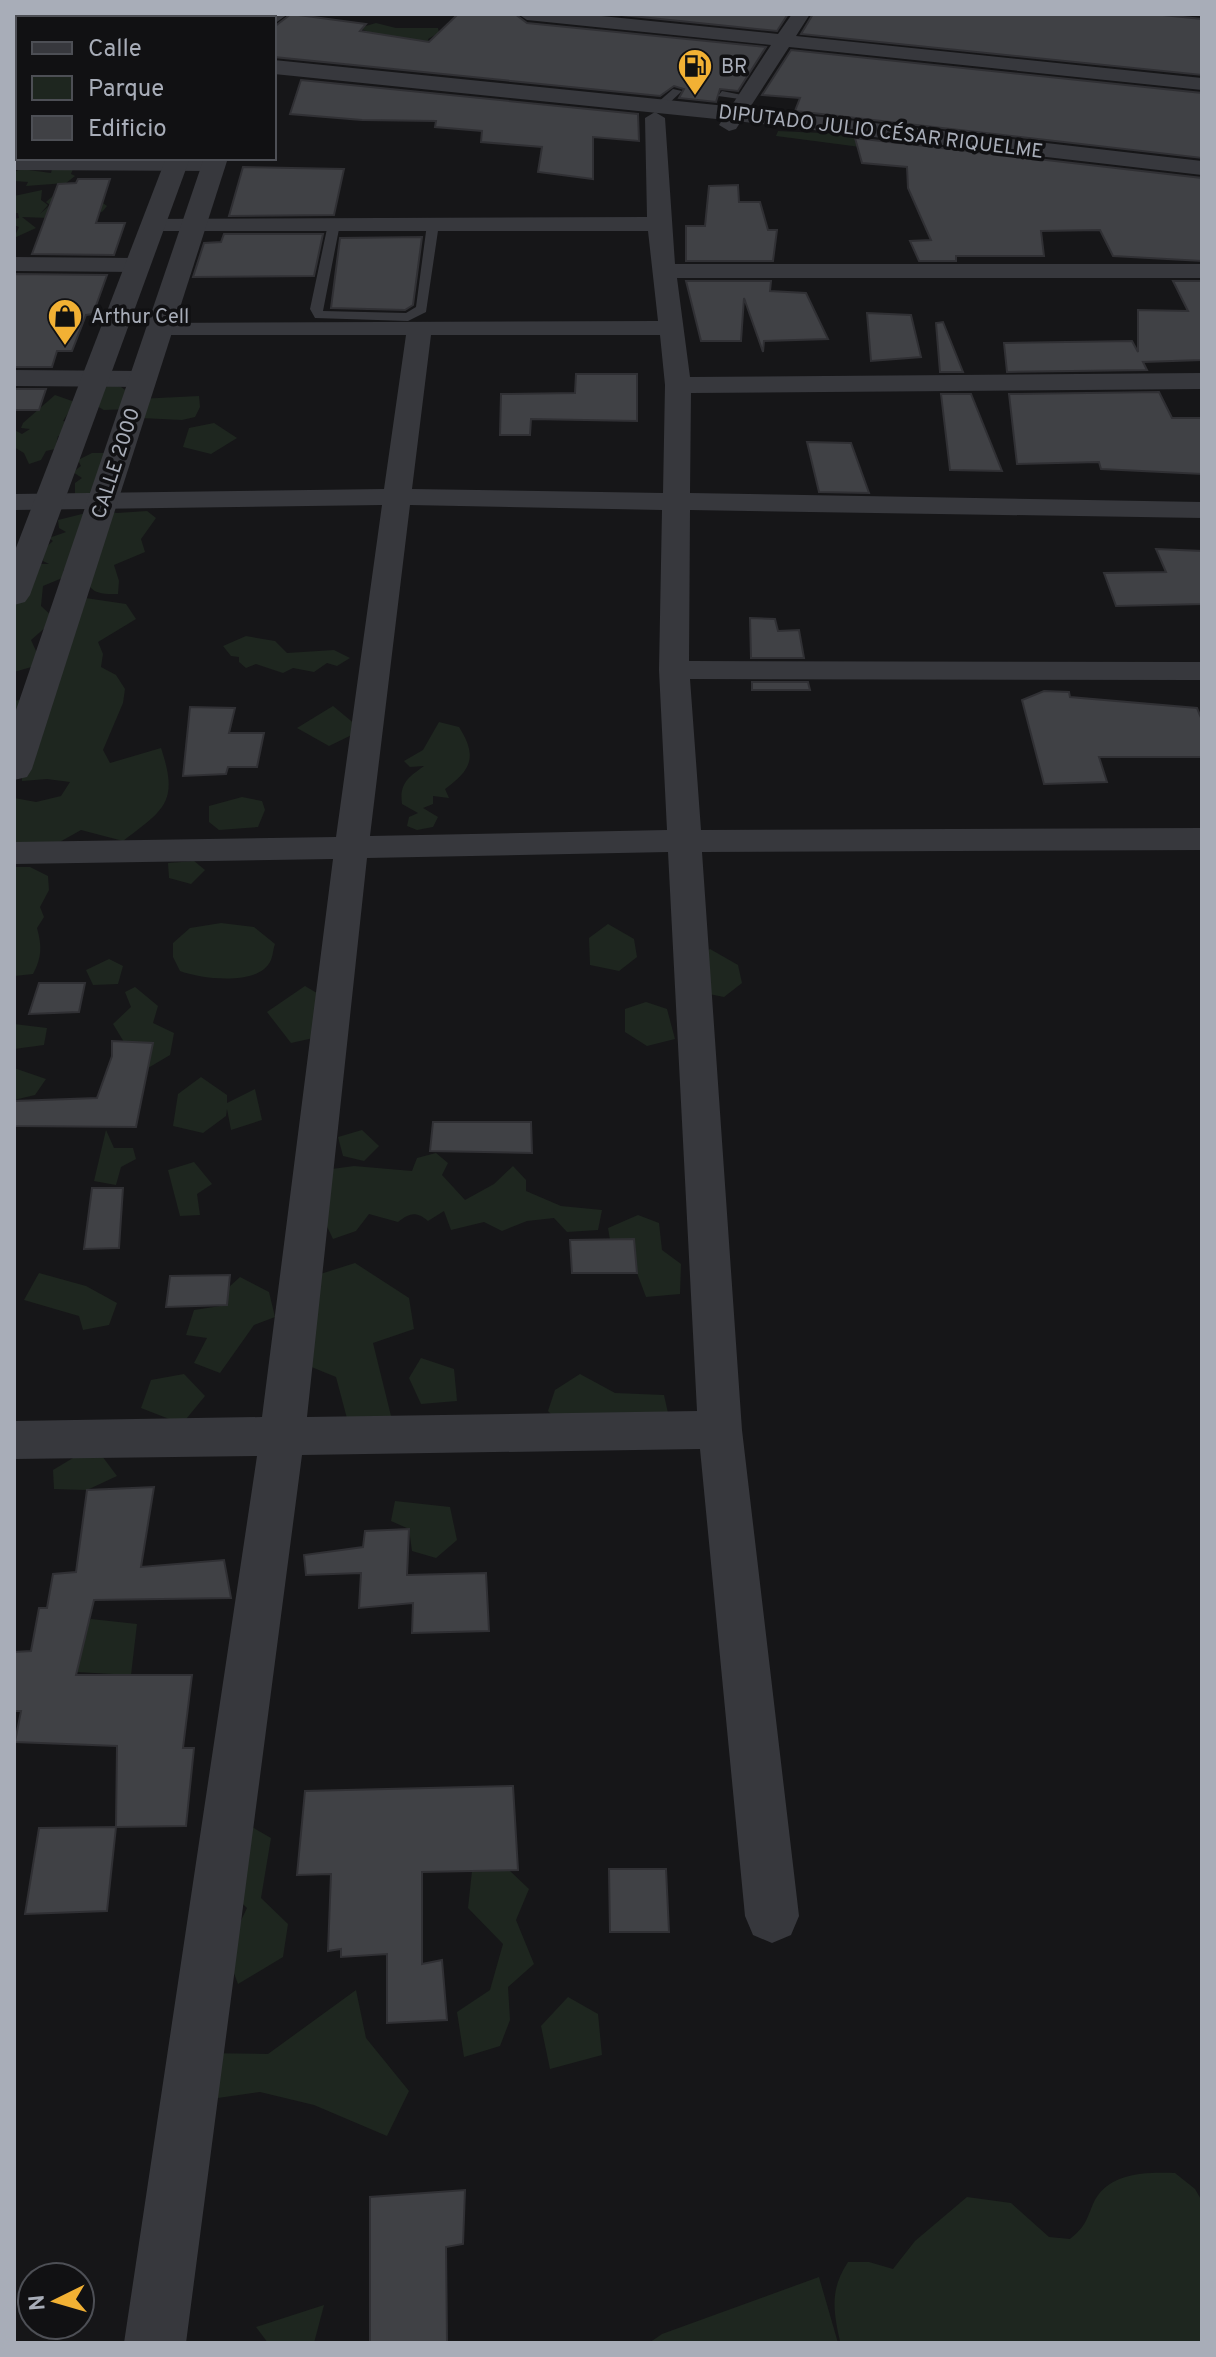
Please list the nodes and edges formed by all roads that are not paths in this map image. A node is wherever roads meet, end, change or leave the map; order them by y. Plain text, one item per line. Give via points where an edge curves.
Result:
1 (527, 14) edge
2 (801, 14) edge
3 (784, 41) junction
4 (276, 67) edge
5 (276, 79) edge
6 (1202, 84) edge
7 (722, 94) dead end
8 (664, 105) junction
9 (738, 112) junction
10 (177, 161) edge
11 (215, 161) edge
12 (14, 164) edge
13 (1202, 168) edge
14 (1202, 180) edge
15 (195, 223) junction
16 (152, 224) junction
17 (334, 224) junction
18 (433, 224) junction
19 (659, 224) junction
20 (14, 264) edge
21 (136, 265) junction
22 (663, 271) junction
23 (1202, 271) edge
24 (336, 323) junction
25 (160, 328) junction
26 (670, 328) junction
27 (419, 329) junction
28 (14, 378) edge
29 (92, 379) junction
30 (143, 379) junction
31 (1202, 381) edge
32 (678, 385) junction
33 (398, 497) junction
34 (103, 499) junction
35 (676, 500) junction
36 (49, 501) junction
37 (14, 502) edge
38 (1202, 510) edge
39 (14, 595) edge
40 (674, 670) junction
41 (1202, 671) edge
42 (29, 679) edge
43 (14, 769) edge
44 (1202, 839) edge
45 (686, 840) junction
46 (352, 850) junction
47 (14, 853) edge
48 (720, 1430) junction
49 (282, 1438) junction
50 (14, 1440) edge
51 (772, 1916) dead end
52 (155, 2343) edge

1 - 3 street
2 - 3 street
3 - 6 street
3 - 9 street
4 - 8 street, DIPUTADO JULIO CÉSAR RIQUELME
5 - 8 street, DIPUTADO JULIO CÉSAR RIQUELME
7 - 9 lane
8 - 9 street, DIPUTADO JULIO CÉSAR RIQUELME
8 - 19 street
9 - 13 street, DIPUTADO JULIO CÉSAR RIQUELME
9 - 14 street, DIPUTADO JULIO CÉSAR RIQUELME
10 - 11 street
10 - 12 street
10 - 16 street, CALLE 2000
11 - 15 street, CALLE 2000
15 - 16 street
15 - 17 street
15 - 25 street, CALLE 2000
16 - 21 street, CALLE 2000
17 - 18 street
17 - 24 lane via 316,309
18 - 19 street
18 - 24 lane via 420,312
19 - 22 street
20 - 21 street
21 - 29 street, CALLE 2000
22 - 23 street
22 - 26 street
24 - 25 street
24 - 27 street
25 - 30 street, CALLE 2000
26 - 27 street
26 - 32 street
27 - 33 street
28 - 29 street
29 - 30 street
29 - 36 street, CALLE 2000
30 - 34 street, CALLE 2000
31 - 32 street
32 - 35 street
33 - 34 street
33 - 35 street
33 - 46 street
34 - 36 street
34 - 42 street, CALLE 2000
35 - 38 street
35 - 40 street
36 - 37 street
36 - 39 street, CALLE 2000
40 - 41 street
40 - 45 street
42 - 43 street, CALLE 2000
44 - 45 street
45 - 46 street
45 - 48 street
46 - 47 street
46 - 49 street
48 - 49 street
48 - 51 street
49 - 50 street
49 - 52 street

